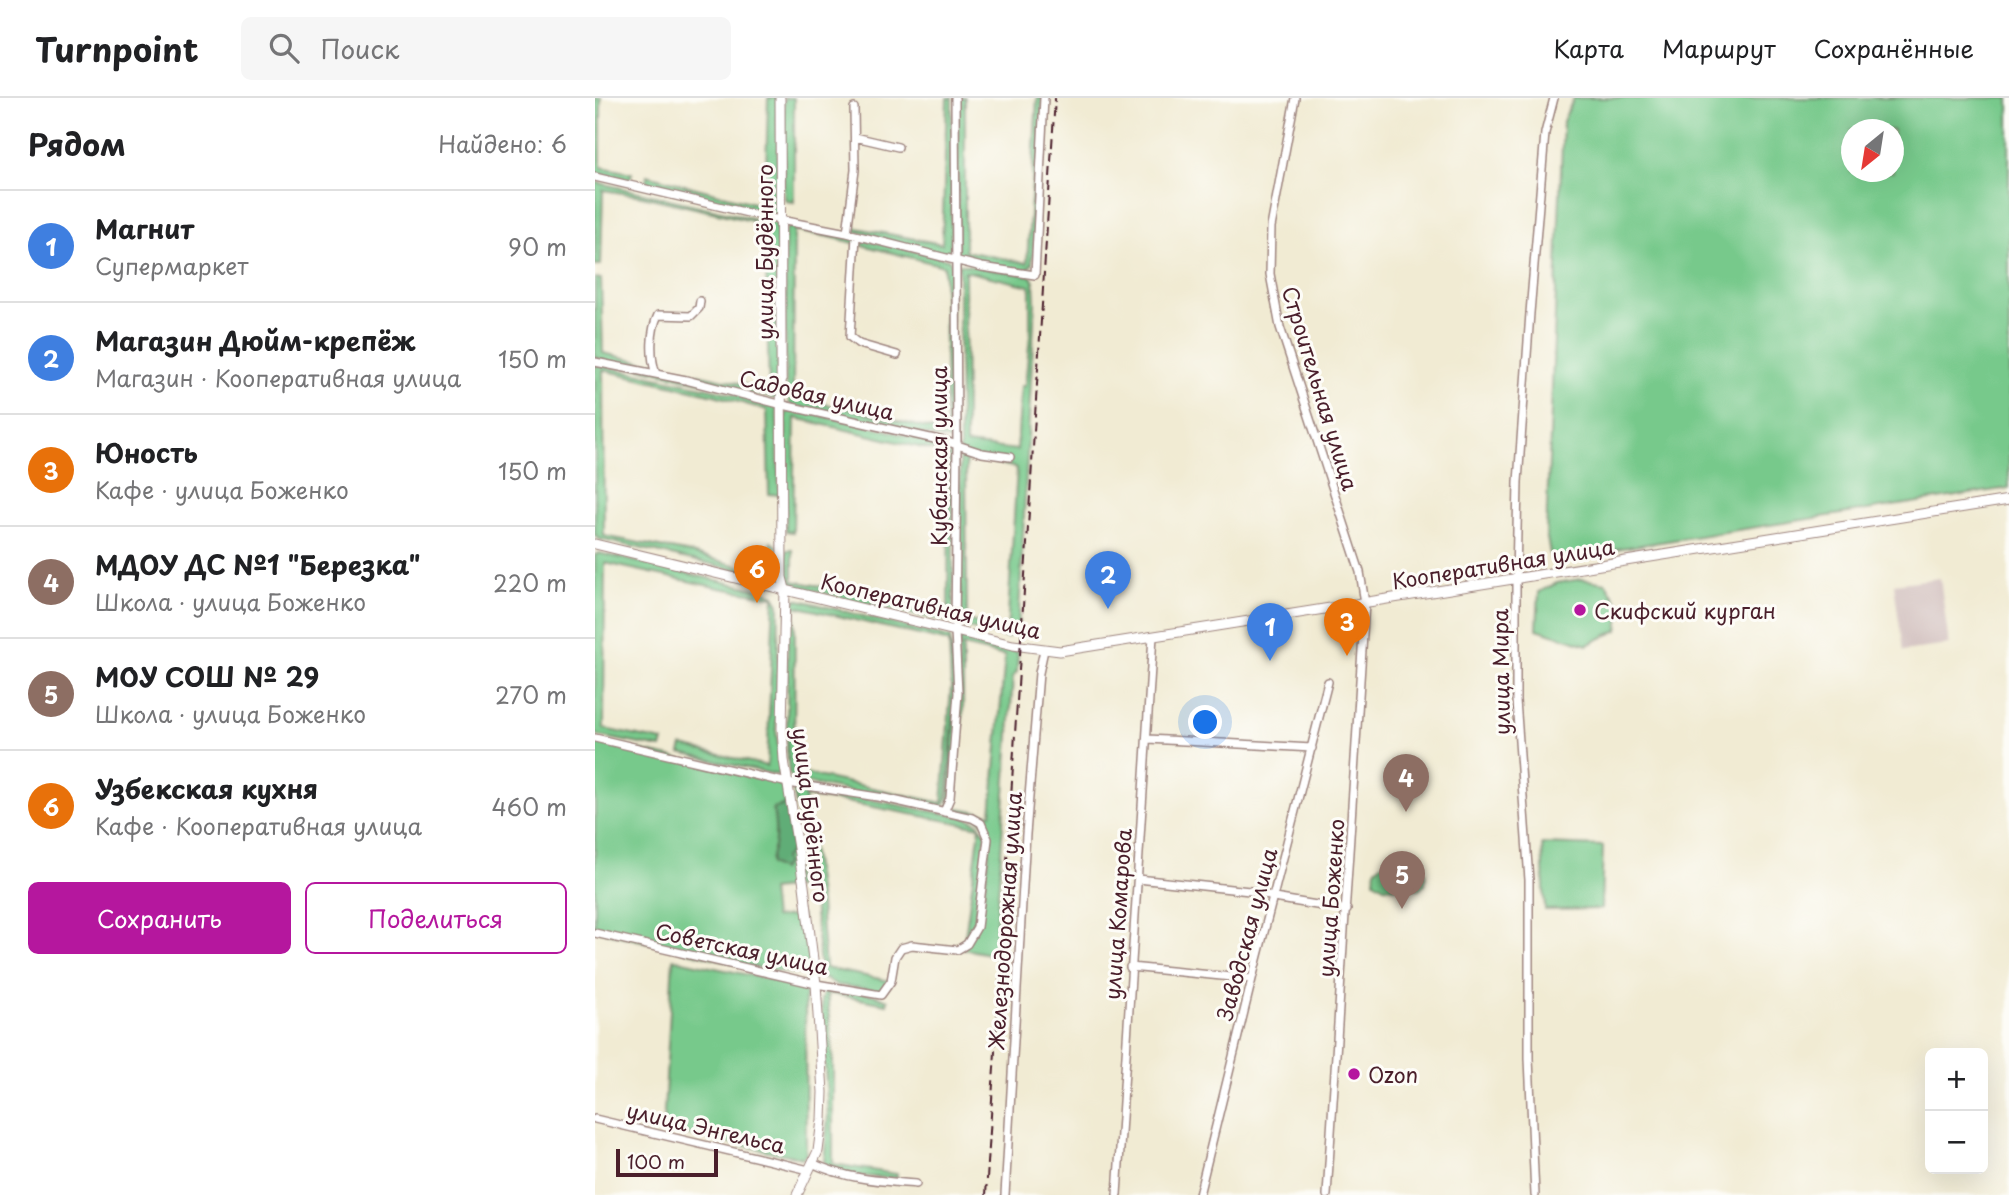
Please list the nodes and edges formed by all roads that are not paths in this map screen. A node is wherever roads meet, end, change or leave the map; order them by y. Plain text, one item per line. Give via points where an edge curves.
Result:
1 (780, 98) edge
2 (955, 98) edge
3 (1044, 98) edge
4 (1295, 98) edge
5 (1554, 98) edge
6 (854, 108) dead end
7 (855, 137) junction
8 (898, 146) dead end
9 (595, 177) edge
10 (781, 219) junction
11 (852, 234) junction
12 (955, 260) junction
13 (700, 301) dead end
14 (897, 355) dead end
15 (595, 362) edge
16 (656, 374) junction
17 (782, 405) junction
18 (957, 445) junction
19 (1010, 457) dead end
20 (2009, 500) edge
21 (595, 544) edge
22 (1516, 579) junction
23 (785, 589) junction
24 (1365, 603) junction
25 (955, 631) junction
26 (1153, 636) junction
27 (1044, 650) junction
28 (1328, 682) dead end
29 (595, 738) edge
30 (1148, 739) junction
31 (1312, 748) junction
32 (788, 783) junction
33 (944, 812) junction
34 (1138, 879) junction
35 (1274, 898) junction
36 (1347, 910) junction
37 (595, 933) edge
38 (1131, 967) junction
39 (1252, 979) junction
40 (815, 984) junction
41 (881, 995) joint
42 (595, 1119) edge
43 (811, 1167) junction
44 (916, 1184) dead end
45 (797, 1195) edge
46 (1005, 1195) edge
47 (1117, 1195) edge
48 (1199, 1195) edge
49 (1327, 1195) edge
50 (1535, 1195) edge

1 - 10 street, улица Будённого
2 - 12 street, Кубанская улица
3 - 12 street via 1035,275
4 - 24 street, Строительная улица via 1271,227 1270,274 1280,327 1360,572
5 - 22 street, улица Мира via 1545,133 1530,313
6 - 7 street
7 - 8 street
7 - 11 street
9 - 10 street
10 - 11 street
10 - 17 street, улица Будённого
11 - 12 street
11 - 14 street via 851,337 859,344
12 - 18 street, Кубанская улица
13 - 16 street via 691,316 658,315 652,359
15 - 16 street, Садовая улица
16 - 17 street, Садовая улица
17 - 18 street, Садовая улица
17 - 23 street, улица Будённого
18 - 19 street, Садовая улица
18 - 25 street, Кубанская улица
20 - 22 street, Кооперативная улица
21 - 23 street, Кооперативная улица
22 - 24 street, Кооперативная улица
22 - 50 street, улица Мира via 1516,700 1528,880
23 - 25 street, Кооперативная улица
23 - 32 street, улица Будённого via 782,728
24 - 26 street, Кооперативная улица
24 - 36 street, улица Боженко
25 - 27 street, Кооперативная улица
25 - 33 street, Кубанская улица via 958,693 950,798
26 - 27 street, Кооперативная улица
26 - 30 street, улица Комарова
27 - 46 street, Железнодорожная улица via 1027,834
28 - 31 street, Заводская улица
29 - 32 street
30 - 31 street
30 - 34 street, улица Комарова
31 - 35 street, Заводская улица
32 - 33 street
32 - 40 street, улица Будённого
33 - 41 street, Железнодорожная улица via 972,818 986,829 977,927 967,944 957,950 901,948 891,981
34 - 35 street via 1259,892
34 - 38 street, улица Комарова
35 - 36 street
35 - 39 street, Заводская улица
36 - 49 street, улица Боженко
37 - 40 street, Советская улица
38 - 39 street
38 - 47 street, улица Комарова
39 - 48 street, Заводская улица
40 - 41 street, Советская улица
40 - 43 street, улица Будённого via 823,1120
42 - 43 street, улица Энгельса
43 - 44 street, улица Энгельса
43 - 45 street, улица Будённого

